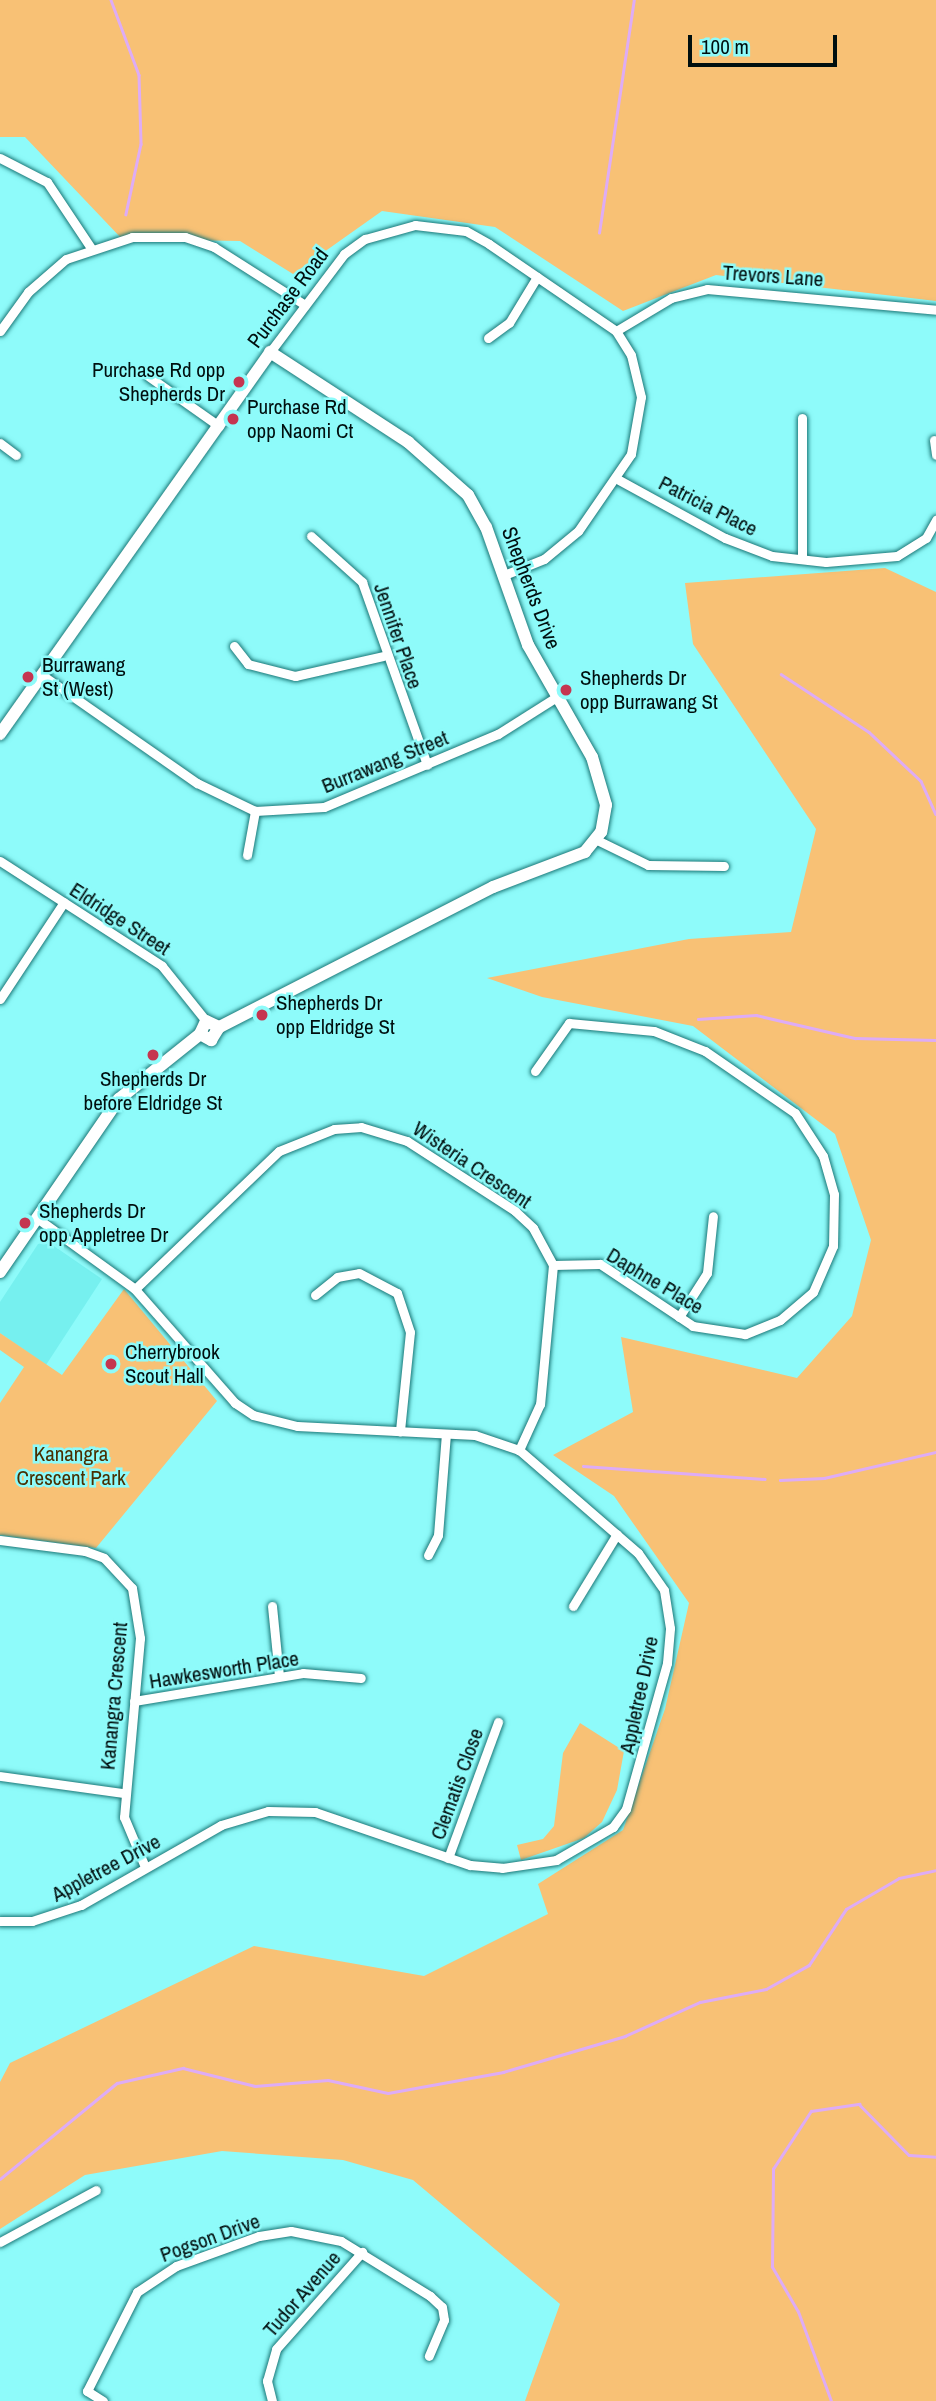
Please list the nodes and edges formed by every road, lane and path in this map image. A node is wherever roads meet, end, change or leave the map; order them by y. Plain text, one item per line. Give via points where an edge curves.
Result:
1 (0, 158) edge
2 (91, 248) junction
3 (537, 277) junction
4 (305, 305) junction
5 (936, 310) edge
6 (0, 331) edge
7 (616, 331) junction
8 (488, 338) dead end
9 (270, 352) junction
10 (148, 376) dead end
11 (802, 418) dead end
12 (219, 426) junction
13 (934, 440) dead end
14 (0, 443) edge
15 (16, 455) dead end
16 (936, 455) edge
17 (619, 480) junction
18 (936, 520) edge
19 (311, 536) dead end
20 (802, 559) junction
21 (504, 575) junction
22 (234, 646) dead end
23 (383, 656) junction
24 (42, 675) junction
25 (558, 696) junction
26 (0, 734) edge
27 (427, 765) junction
28 (255, 811) junction
29 (597, 840) junction
30 (247, 855) dead end
31 (0, 861) edge
32 (724, 866) dead end
33 (64, 902) junction
34 (0, 999) edge
35 (206, 1021) junction
36 (219, 1027) junction
37 (200, 1034) junction
38 (535, 1071) dead end
39 (713, 1216) dead end
40 (37, 1218) junction
41 (553, 1265) junction
42 (0, 1272) edge
43 (135, 1289) junction
44 (316, 1295) dead end
45 (679, 1317) junction
46 (400, 1431) junction
47 (446, 1434) junction
48 (519, 1450) junction
49 (617, 1534) junction
50 (0, 1541) edge
51 (428, 1555) dead end
52 (272, 1606) dead end
53 (573, 1606) dead end
54 (279, 1676) junction
55 (361, 1678) dead end
56 (134, 1700) junction
57 (498, 1723) dead end
58 (0, 1776) edge
59 (123, 1793) junction
60 (448, 1858) junction
61 (145, 1867) junction
62 (0, 1921) edge
63 (96, 2190) dead end
64 (0, 2242) edge
65 (362, 2252) junction
66 (429, 2356) dead end
67 (103, 2401) edge
68 (272, 2401) edge

1 - 2 street via 47,182
2 - 4 street via 132,237 185,237 214,247
2 - 6 street via 45,274
3 - 4 street, Purchase Road via 466,231 415,225 365,239 344,254
3 - 7 street, Purchase Road
3 - 8 street via 509,323
4 - 9 street, Purchase Road
5 - 7 street, Trevors Lane via 707,289 671,298
7 - 17 street, Purchase Road via 631,355 641,397 631,454
9 - 12 main road, Purchase Road
9 - 21 main road, Shepherds Drive via 453,478 481,516
10 - 12 street
11 - 20 street
12 - 24 main road, Purchase Road
13 - 16 street
14 - 15 street
17 - 20 street, Patricia Place via 725,538
17 - 21 street, Purchase Road via 578,531 544,558
18 - 20 street, Patricia Place via 926,538 897,556
19 - 23 street, Jennifer Place via 362,582
21 - 25 main road, Shepherds Drive via 528,645
22 - 23 street via 248,664 295,676
23 - 27 street, Jennifer Place
24 - 26 main road, Purchase Road
24 - 28 street, Burrawang Street via 197,783
25 - 27 street, Burrawang Street via 498,734
25 - 29 main road, Shepherds Drive via 600,778 606,813
27 - 28 street, Burrawang Street via 324,807
28 - 30 street
29 - 32 street via 648,864
29 - 36 main road via 585,852 493,887
31 - 33 street, Eldridge Street
33 - 34 street
33 - 35 street, Eldridge Street via 162,966
35 - 36 main road
35 - 37 main road
36 - 37 main road via 211,1040
37 - 40 main road via 120,1099
38 - 45 street, Daphne Place via 569,1023 654,1031 705,1051 795,1113 823,1156 835,1209 823,1274 798,1308 763,1329 727,1336
39 - 45 street via 707,1273
40 - 42 main road
40 - 43 street, Appletree Drive
41 - 43 street, Wisteria Crescent via 533,1228 515,1211 407,1141 353,1128 307,1137 255,1168
41 - 45 street, Daphne Place via 600,1264
41 - 48 street via 540,1404
43 - 46 street, Appletree Drive via 229,1397 253,1415 297,1426
44 - 46 street via 337,1277 359,1273 397,1293 410,1332
46 - 47 street, Appletree Drive
47 - 48 street, Appletree Drive via 495,1440
47 - 51 street via 438,1535
48 - 49 street, Appletree Drive
49 - 53 street
49 - 60 street, Appletree Drive via 656,1574 670,1628 658,1700 626,1809 613,1827 556,1860 502,1868
50 - 56 street, Kanangra Crescent via 85,1551 120,1570 139,1609
52 - 54 street
54 - 55 street, Hawkesworth Place
54 - 56 street, Hawkesworth Place via 175,1699
56 - 59 street, Kanangra Crescent
57 - 60 street, Clematis Close
58 - 59 street
59 - 61 street, Kanangra Crescent via 124,1817
60 - 61 street, Appletree Drive via 345,1821 290,1810 245,1815
61 - 62 street, Appletree Drive via 57,1915
63 - 64 street
65 - 66 street, Pogson Drive via 442,2307
65 - 67 street, Pogson Drive via 341,2241 291,2231 259,2235 152,2278 125,2307 87,2391
65 - 68 street, Tudor Avenue via 276,2349 267,2381

